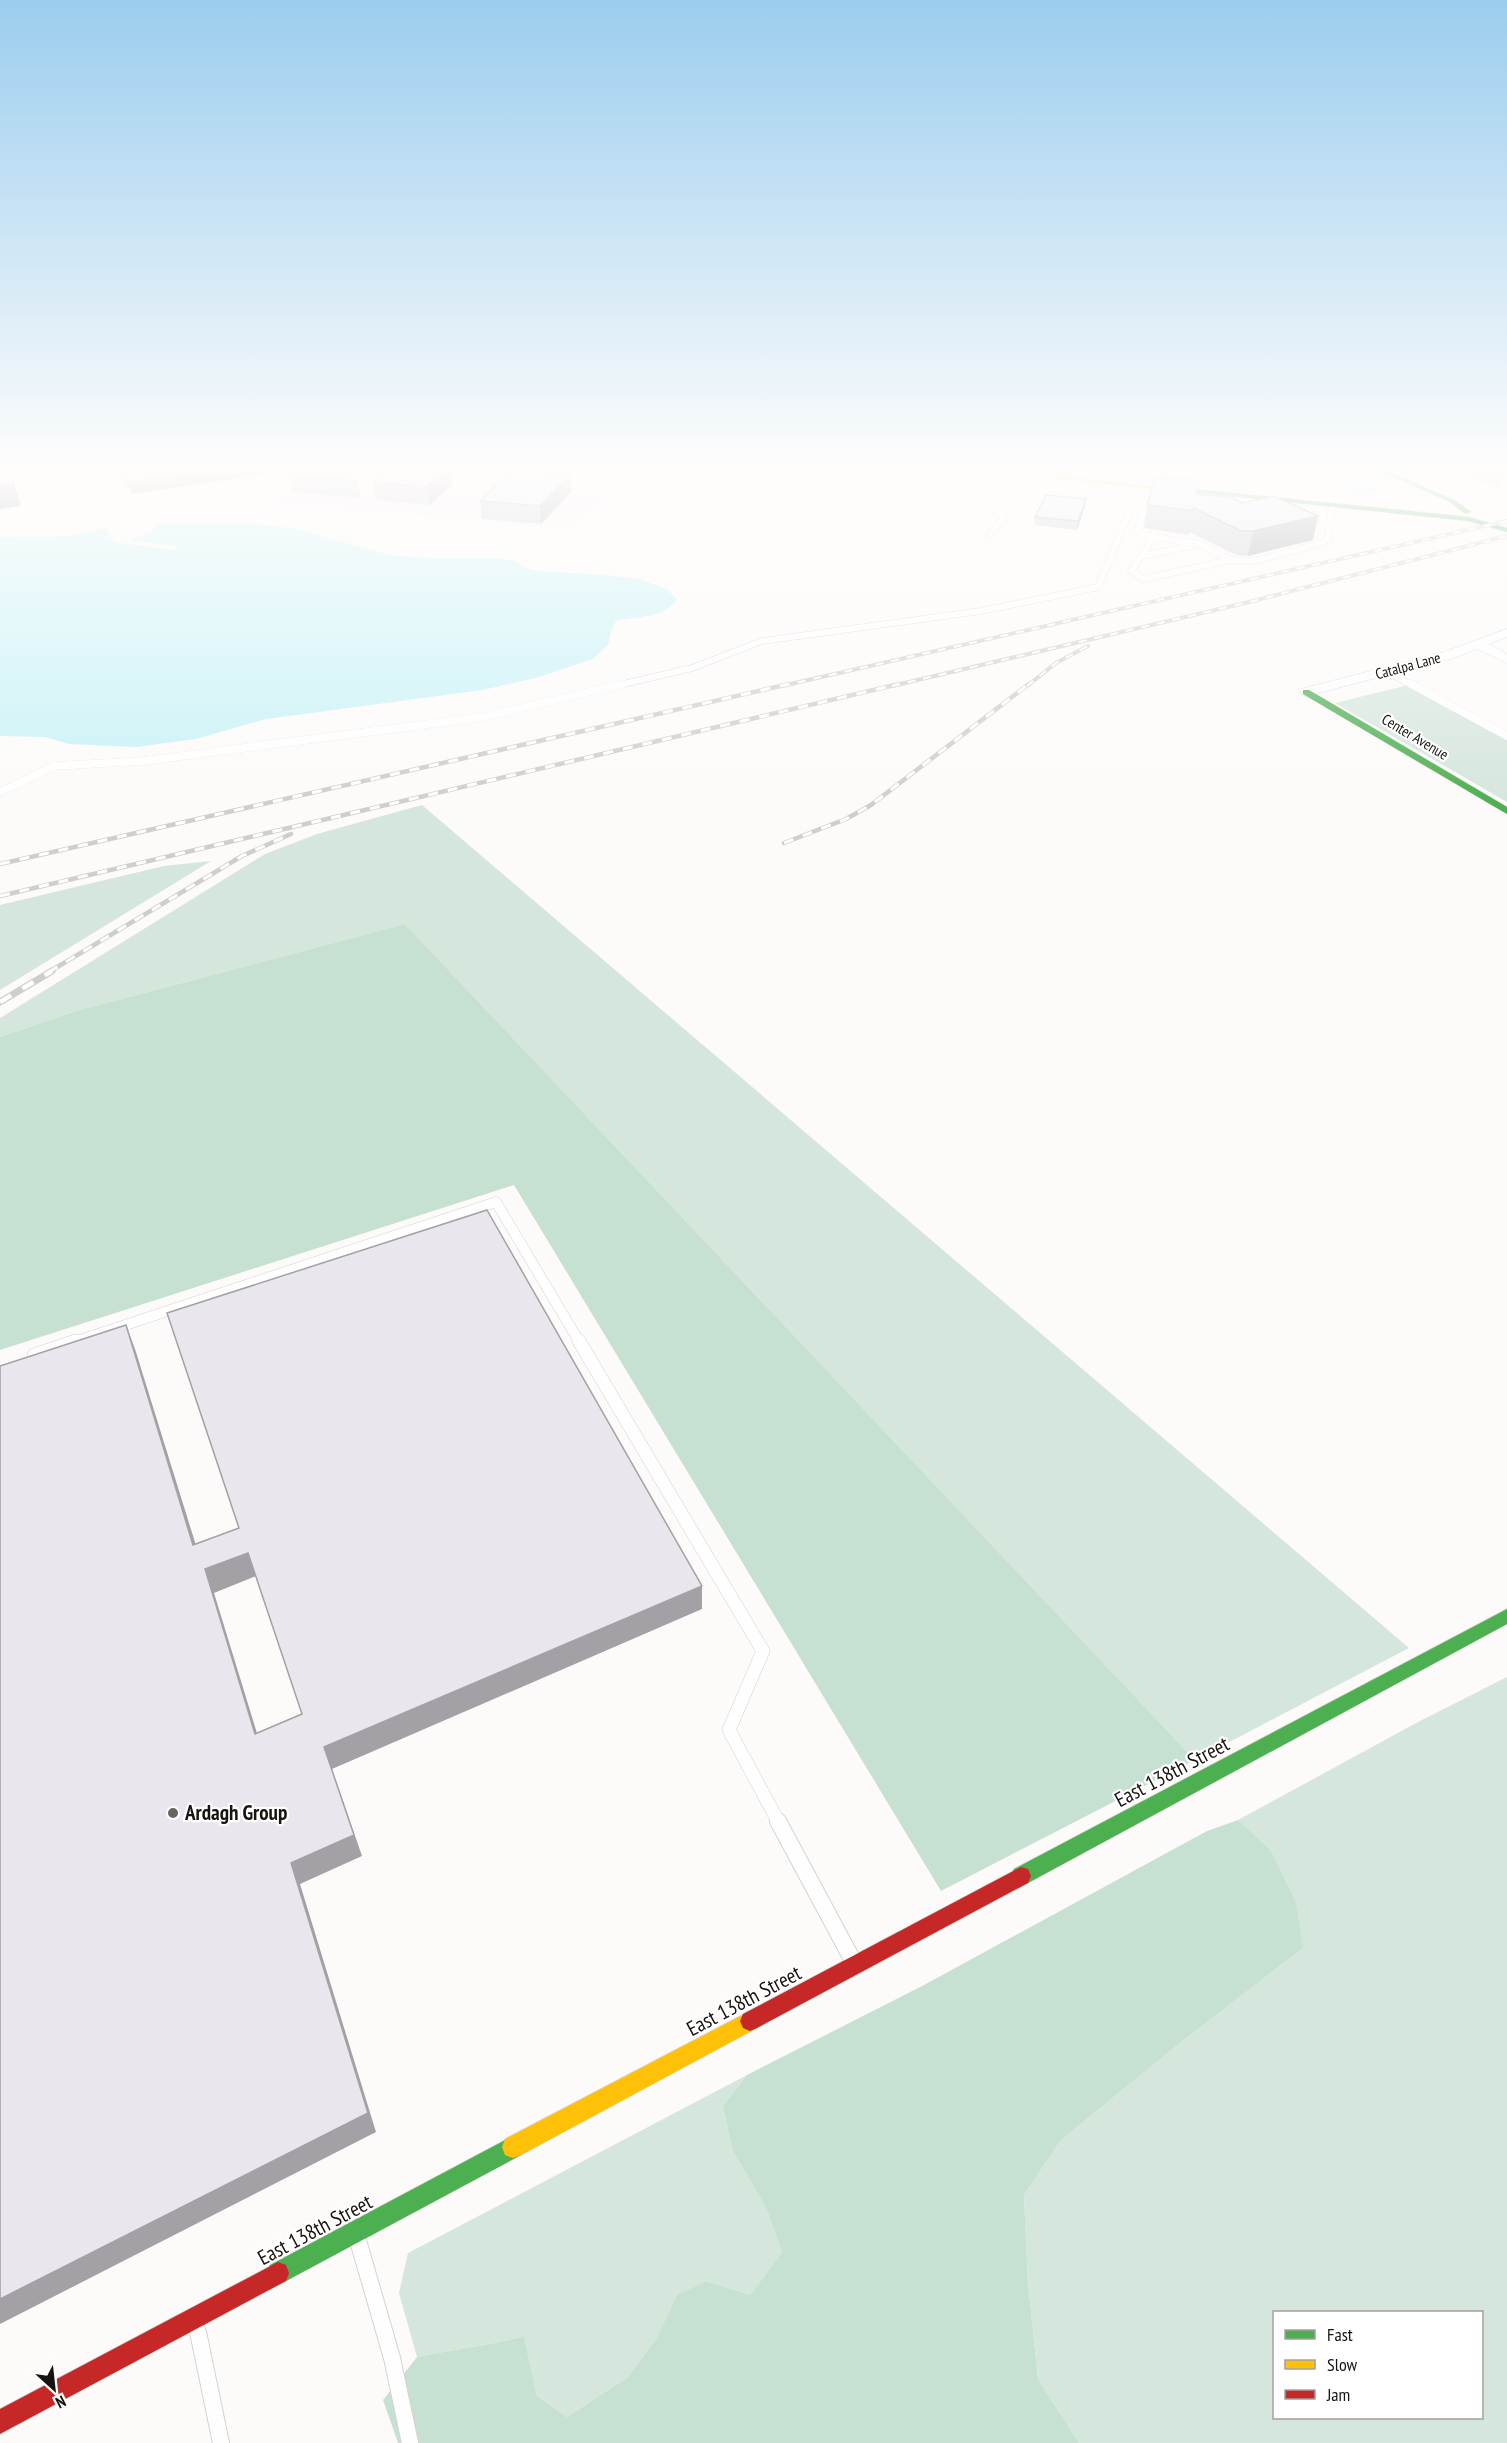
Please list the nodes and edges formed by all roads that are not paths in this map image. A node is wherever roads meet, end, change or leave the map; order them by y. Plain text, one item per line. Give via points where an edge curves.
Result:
1 (1102, 578) edge
2 (1507, 633) edge
3 (1480, 645) junction
4 (1507, 659) edge
5 (1389, 672) junction
6 (1306, 692) joint
7 (1507, 736) edge
8 (0, 792) edge
9 (1507, 811) edge
10 (22, 1359) edge
11 (1507, 1616) edge
12 (855, 1965) junction
13 (355, 2232) junction
14 (195, 2318) junction
15 (0, 2422) edge
16 (221, 2443) edge
17 (410, 2443) edge

1 - 8 lane via 1098,587 981,610 762,641 692,668 483,717 143,761 54,766
2 - 3 street, Catalpa Lane
3 - 4 street
3 - 5 street, Catalpa Lane
5 - 6 street, Catalpa Lane
5 - 7 lane
6 - 9 street, Center Avenue
10 - 12 lane via 496,1202 763,1651 729,1730
11 - 12 street, East 138th Street
12 - 13 street, East 138th Street
13 - 14 street, East 138th Street
13 - 17 lane via 392,2358
14 - 15 street, East 138th Street
14 - 16 lane

